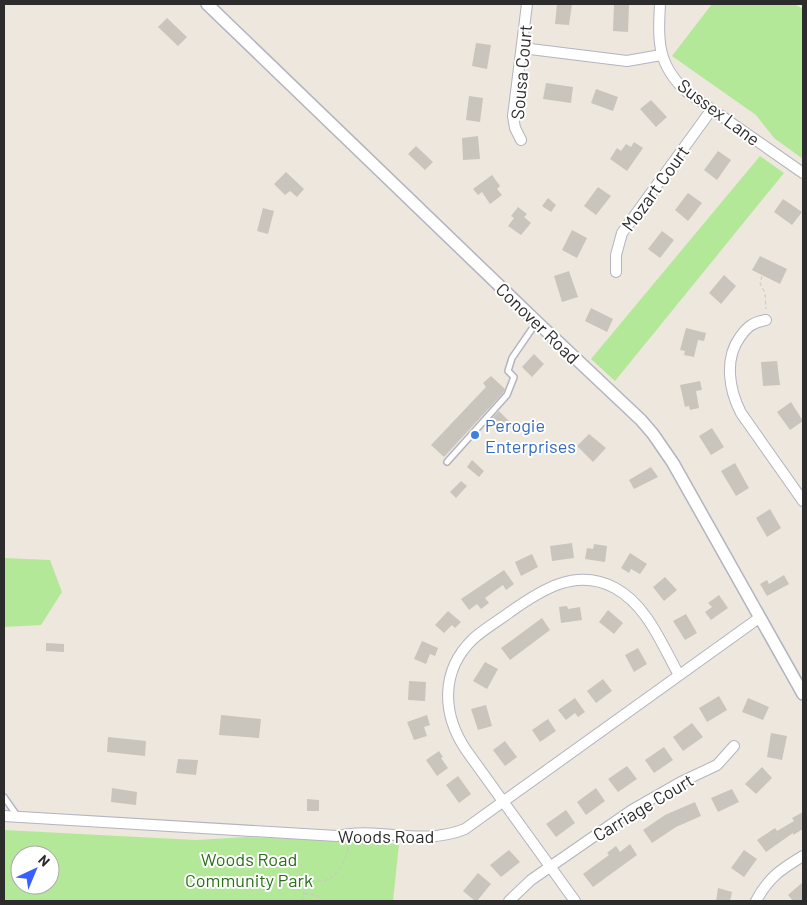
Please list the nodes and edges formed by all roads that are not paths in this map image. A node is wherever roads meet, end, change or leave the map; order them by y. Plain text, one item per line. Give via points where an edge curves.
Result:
1 (207, 4) edge
2 (527, 4) edge
3 (660, 4) edge
4 (522, 48) junction
5 (661, 54) junction
6 (712, 109) junction
7 (521, 140) dead end
8 (803, 173) edge
9 (616, 272) dead end
10 (766, 320) road end
11 (536, 322) junction
12 (447, 462) dead end
13 (803, 501) edge
14 (759, 618) junction
15 (679, 675) junction
16 (802, 688) edge
17 (734, 746) dead end
18 (4, 797) edge
19 (504, 801) junction
20 (4, 816) edge
21 (19, 817) junction
22 (803, 856) edge
23 (550, 867) junction
24 (509, 901) edge
25 (575, 901) edge
26 (756, 901) edge

1 - 11 street, Conover Road
2 - 4 street, Sousa Court
3 - 5 street, Sussex Lane via 658,33
4 - 5 street via 627,61
4 - 7 street, Sousa Court via 513,121
5 - 6 street, Sussex Lane via 679,84
6 - 8 street, Sussex Lane
6 - 9 street, Mozart Court via 622,233 617,248
10 - 13 street via 749,326 734,347 730,361 733,394 741,412
11 - 12 lane via 512,358 508,371 514,377 507,395
11 - 14 street, Conover Road via 653,434
14 - 15 street, Woods Road
14 - 16 street, Conover Road
15 - 19 street, Woods Road
15 - 19 street via 640,608 623,593 604,583 578,581 551,586 488,628 473,639 456,662 448,688 449,714 459,740
17 - 23 street, Carriage Court via 717,766 632,810
18 - 21 lane
19 - 21 street, Woods Road via 465,829 449,836 419,837 337,836
19 - 23 street
20 - 21 street, Woods Road
22 - 26 street via 770,880
23 - 24 street, Carriage Court
23 - 25 street

